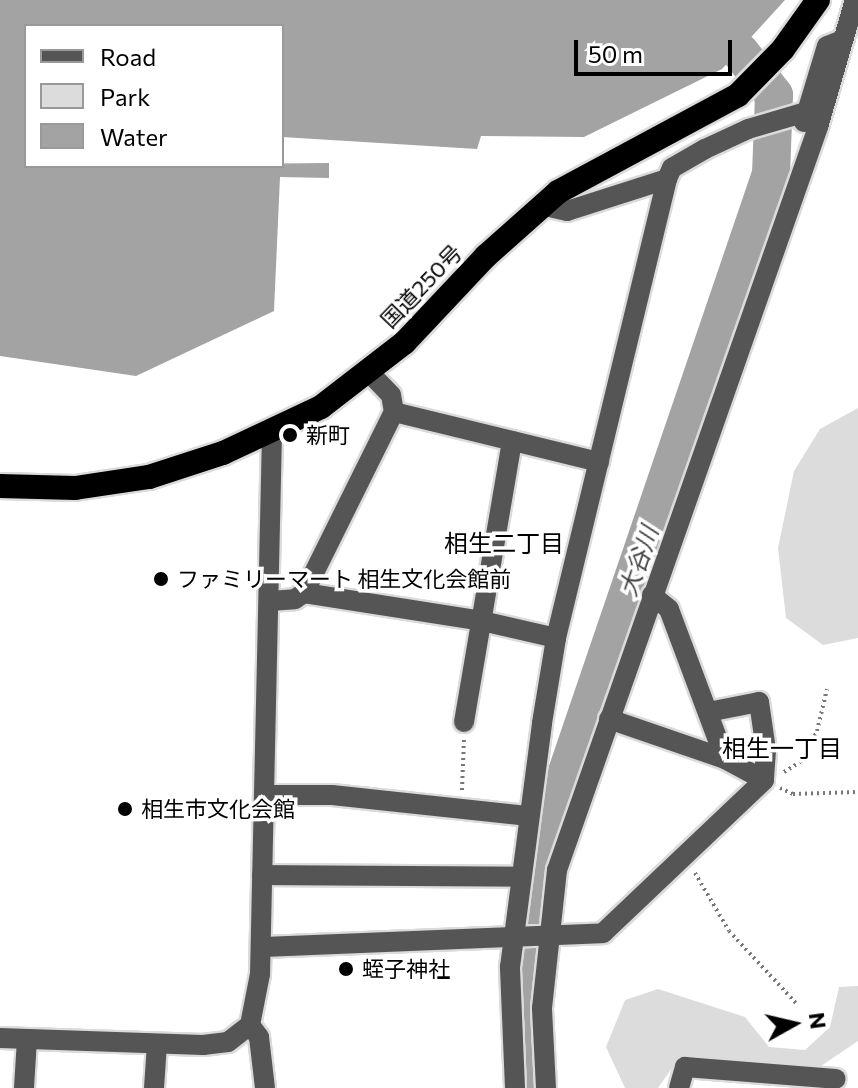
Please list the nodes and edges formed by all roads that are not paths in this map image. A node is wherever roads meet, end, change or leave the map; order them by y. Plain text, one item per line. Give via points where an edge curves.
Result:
1 (818, 0) edge
2 (855, 0) edge
3 (843, 40) junction
4 (806, 112) junction
5 (807, 157) junction
6 (667, 179) junction
7 (541, 205) junction
8 (369, 372) junction
9 (394, 412) junction
10 (272, 432) junction
11 (512, 441) junction
12 (599, 462) junction
13 (0, 486) edge
14 (304, 593) junction
15 (652, 595) junction
16 (269, 601) junction
17 (482, 621) junction
18 (556, 638) junction
19 (708, 712) junction
20 (609, 719) junction
21 (464, 722) road end
22 (725, 759) junction
23 (764, 780) junction
24 (264, 795) junction
25 (527, 816) junction
26 (262, 875) junction
27 (519, 877) junction
28 (544, 935) junction
29 (516, 940) junction
30 (261, 947) junction
31 (250, 1025) junction
32 (0, 1038) edge
33 (27, 1039) junction
34 (157, 1044) junction
35 (836, 1079) dead end
36 (790, 1082) edge
37 (24, 1088) edge
38 (154, 1088) edge
39 (265, 1088) edge
40 (515, 1088) edge
41 (546, 1088) edge
42 (679, 1088) edge

1 - 7 highway, 国道250号 via 783,49 738,95 576,178
2 - 3 street
3 - 4 street via 827,46
3 - 5 street
4 - 5 street
4 - 6 street via 748,129 672,168
5 - 15 street
6 - 7 street via 567,211
6 - 12 street
7 - 8 highway, 国道250号
8 - 9 street via 391,395
8 - 10 highway, 国道250号 via 321,407
9 - 11 street
9 - 14 street
10 - 13 highway, 国道250号 via 149,477 75,488
10 - 16 street
11 - 12 street
11 - 17 street
12 - 18 street
14 - 16 street
14 - 17 street
15 - 19 street via 669,609
15 - 20 street
16 - 24 street
17 - 18 street
17 - 21 street
18 - 25 street
19 - 22 street
19 - 23 street via 759,702
20 - 22 street
20 - 28 street via 557,870
22 - 23 street
23 - 28 street via 603,933
24 - 25 street via 332,795
24 - 26 street
25 - 27 street
26 - 27 street
26 - 30 street
27 - 29 street
28 - 29 street
28 - 41 street
29 - 30 street
29 - 40 street
30 - 31 street via 257,1006
31 - 34 street via 228,1042
31 - 39 street via 259,1037
32 - 33 street
33 - 34 street
33 - 37 street
34 - 38 street
35 - 36 street
36 - 42 street via 685,1067

